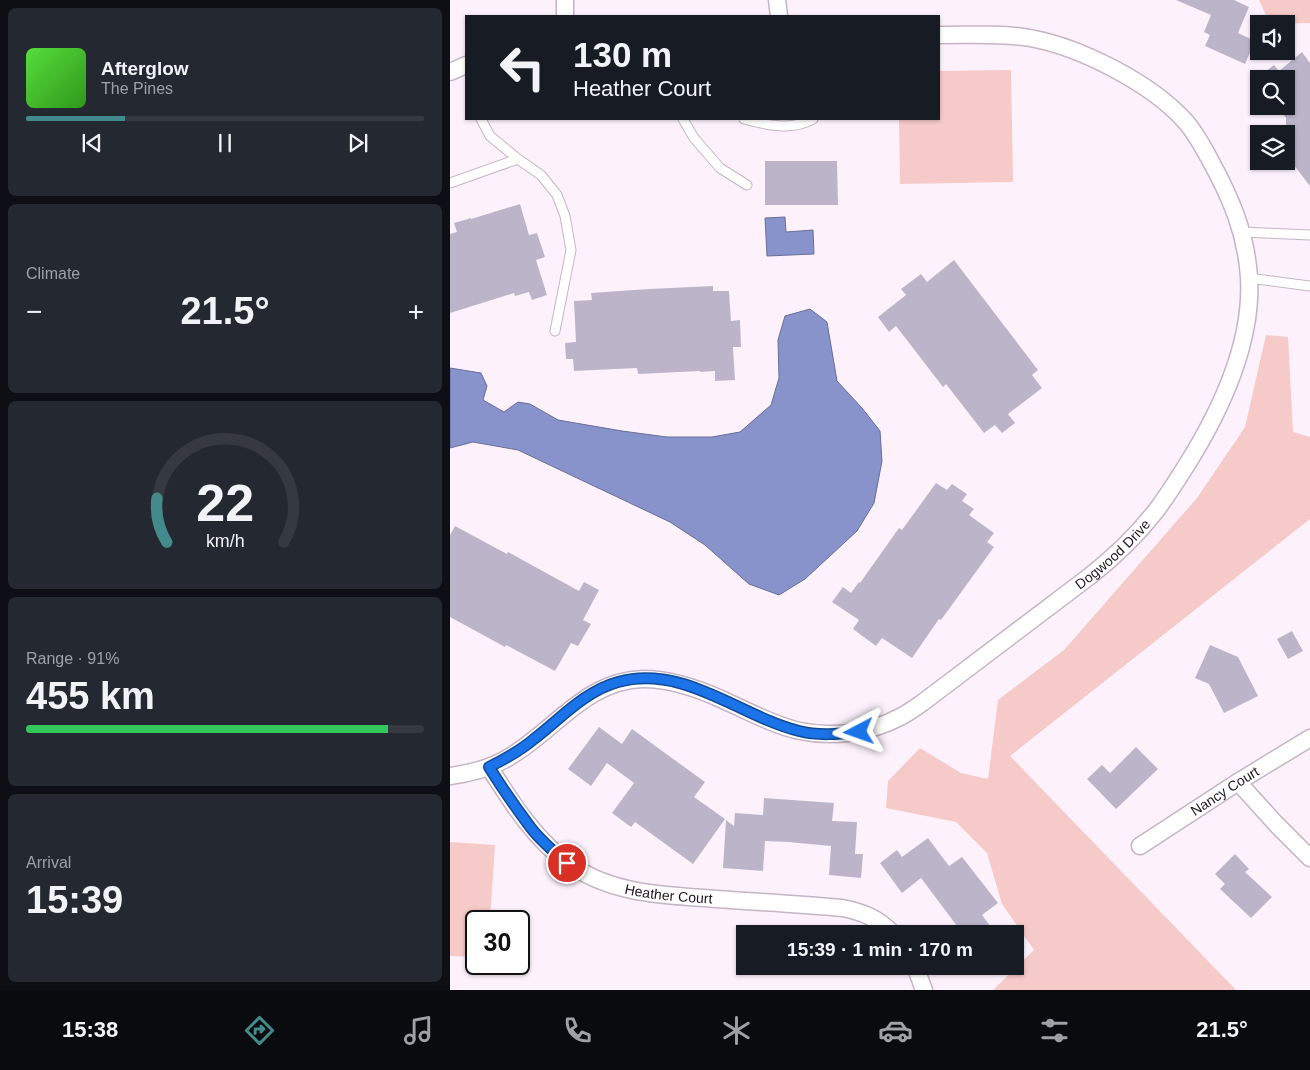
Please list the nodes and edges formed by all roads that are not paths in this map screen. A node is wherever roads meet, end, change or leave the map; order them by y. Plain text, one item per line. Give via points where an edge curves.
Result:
1 (564, 0) edge
2 (777, 0) edge
3 (565, 15) edge
4 (779, 15) edge
5 (940, 35) edge
6 (465, 66) edge
7 (450, 72) edge
8 (482, 120) edge
9 (684, 120) edge
10 (747, 120) edge
11 (811, 120) edge
12 (518, 159) junction
13 (450, 182) edge
14 (747, 185) dead end
15 (1242, 232) junction
16 (1310, 235) edge
17 (1249, 278) junction
18 (1310, 286) edge
19 (555, 331) dead end
20 (1310, 738) edge
21 (489, 767) junction
22 (450, 776) edge
23 (1238, 782) junction
24 (1140, 846) dead end
25 (1310, 858) edge
26 (884, 925) edge
27 (919, 975) edge
28 (924, 990) edge

1 - 3 street
2 - 4 street
5 - 15 street, Dogwood Drive via 998,35 1031,39 1074,50 1136,81 1186,121 1220,178
6 - 7 street
8 - 12 lane via 490,136
9 - 14 lane via 694,138 720,168
10 - 11 lane via 787,126
12 - 13 lane
12 - 19 lane via 541,174 557,195 565,216 571,250
15 - 16 lane
15 - 17 street, Dogwood Drive
17 - 18 lane
17 - 21 street, Dogwood Drive via 1245,330 1222,399 1203,439 1156,511 1136,535 1090,576 922,703 878,727 859,732 820,734 777,724 685,684 641,679 619,682 581,701 514,755
20 - 23 street, Nancy Court
21 - 22 street, Dogwood Drive
21 - 26 street, Heather Court via 532,829 552,850 584,874 604,883 665,895 842,908 858,911
23 - 24 street, Nancy Court
23 - 25 street
27 - 28 street

